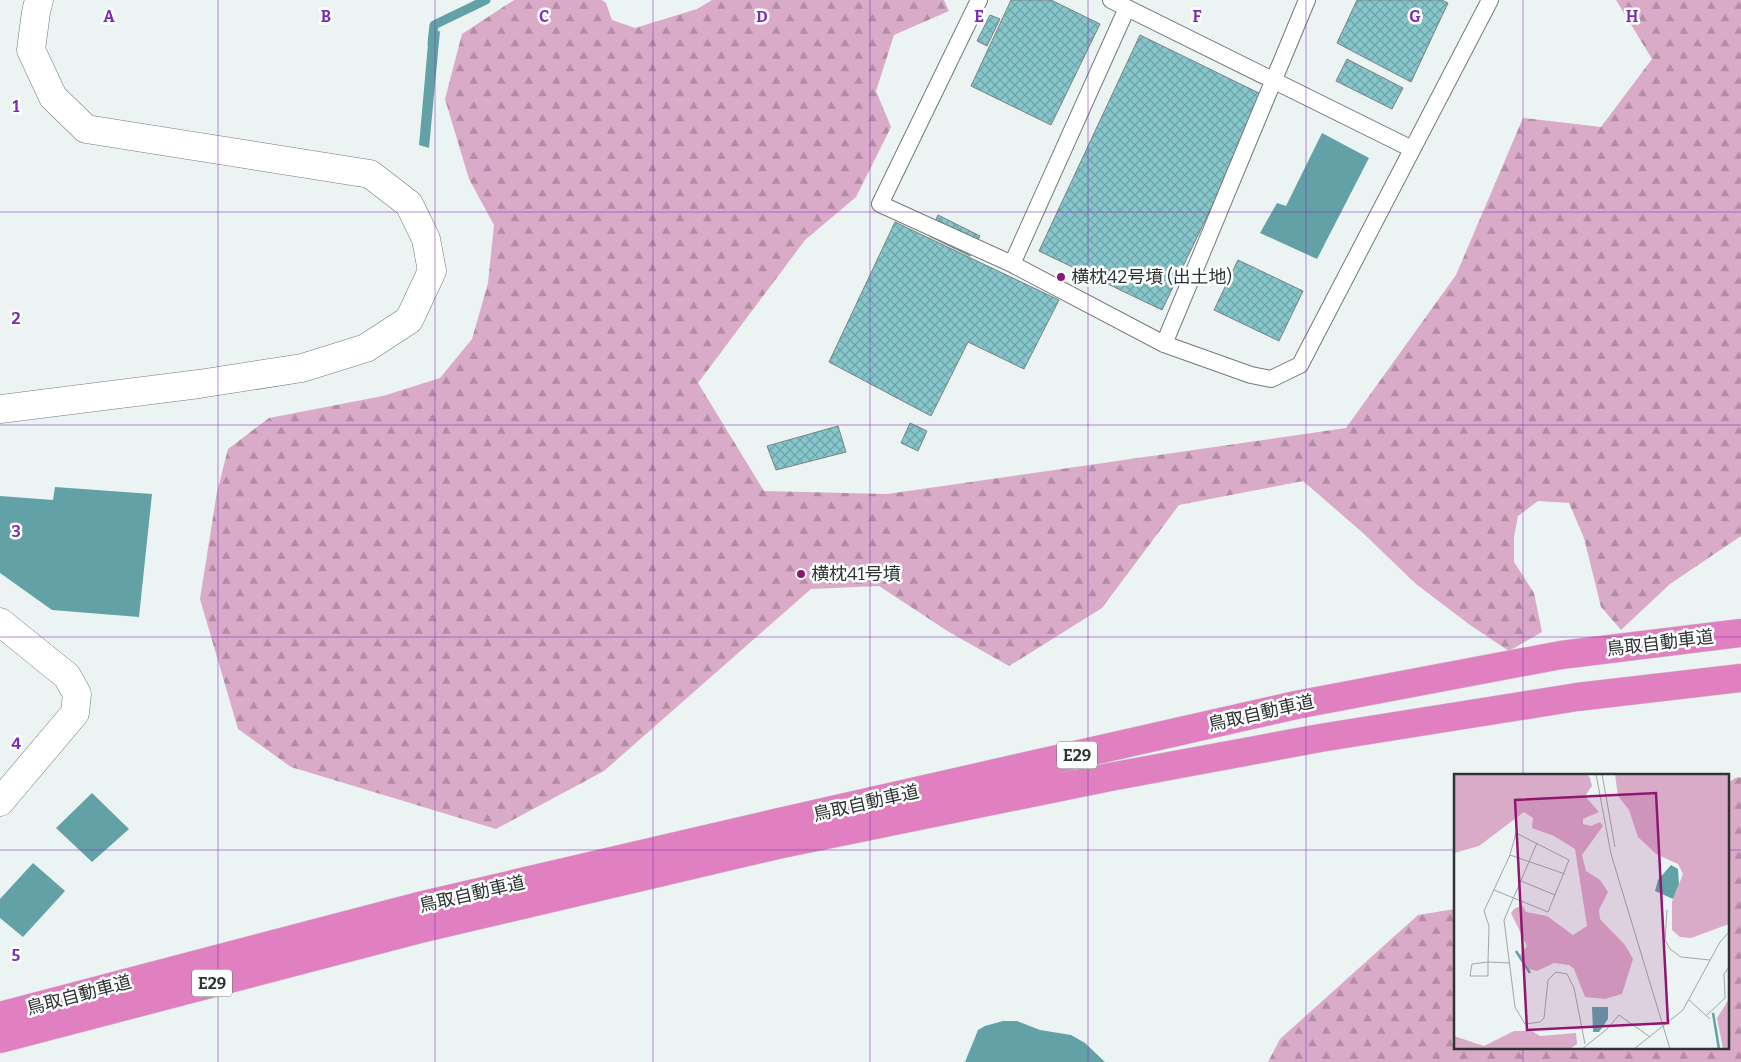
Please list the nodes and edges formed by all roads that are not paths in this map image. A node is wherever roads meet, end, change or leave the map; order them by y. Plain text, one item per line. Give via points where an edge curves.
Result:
1 (39, 0) edge
2 (979, 0) edge
3 (1111, 0) edge
4 (1306, 0) edge
5 (1490, 0) edge
6 (1127, 8) junction
7 (1273, 80) junction
8 (1412, 149) junction
9 (1012, 264) junction
10 (1164, 344) junction
11 (0, 409) edge
12 (0, 622) edge
13 (1741, 633) edge
14 (1741, 678) edge
15 (0, 802) edge
16 (421, 917) junction
17 (0, 1016) edge
18 (0, 1039) edge

1 - 11 street via 31,50 53,97 86,129 370,174 409,204 426,239 432,271 409,320 366,348 339,357 293,370
2 - 9 lane via 880,204
3 - 6 lane
4 - 7 lane
5 - 8 lane
6 - 7 lane
6 - 9 lane
7 - 8 lane
7 - 10 lane
8 - 10 lane via 1300,365 1271,379
9 - 10 lane
12 - 15 street via 67,676 77,694 75,713
13 - 16 highway, 鳥取自動車道 / E29 via 1561,655 1296,705 785,821
14 - 16 highway, 鳥取自動車道 / E29 via 1567,698 1320,738 1110,777
16 - 17 highway, 鳥取自動車道 / E29
16 - 18 highway, 鳥取自動車道 / E29

